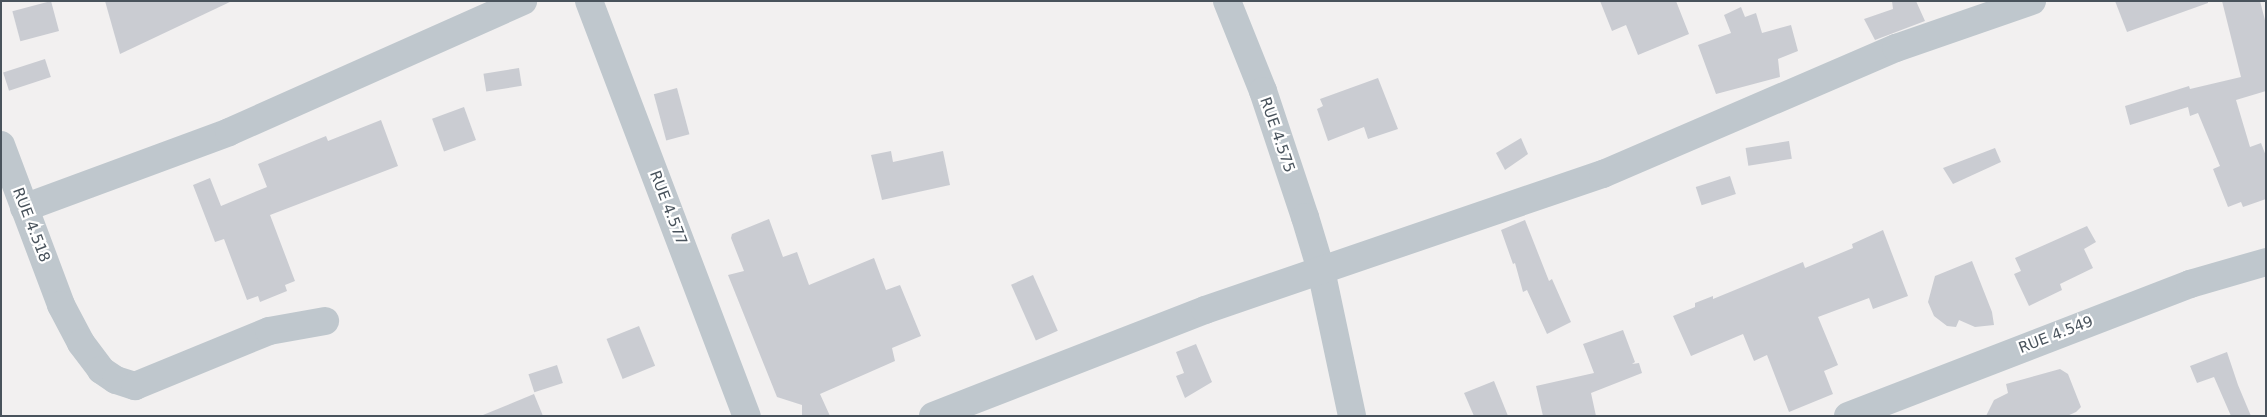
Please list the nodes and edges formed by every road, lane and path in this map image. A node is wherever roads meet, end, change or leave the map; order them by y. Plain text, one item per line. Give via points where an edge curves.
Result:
1 (523, 1) edge
2 (589, 1) edge
3 (1227, 1) edge
4 (2032, 1) edge
5 (1, 145) edge
6 (24, 208) junction
7 (2266, 262) edge
8 (1321, 270) junction
9 (325, 321) dead end
10 (747, 416) edge
11 (933, 416) edge
12 (1352, 416) edge
13 (1848, 416) edge

1 - 6 street via 229,132
2 - 10 street, RUE 4.577
3 - 8 street, RUE 4.575 via 1263,91
4 - 8 street via 1896,48 1604,174
5 - 6 street, RUE 4.518
6 - 9 street, RUE 4.518 via 61,305 81,343 100,370 116,380 135,386 269,331
7 - 13 street, RUE 4.549 via 2190,284
8 - 11 street via 1205,310
8 - 12 street, RUE 4.575

